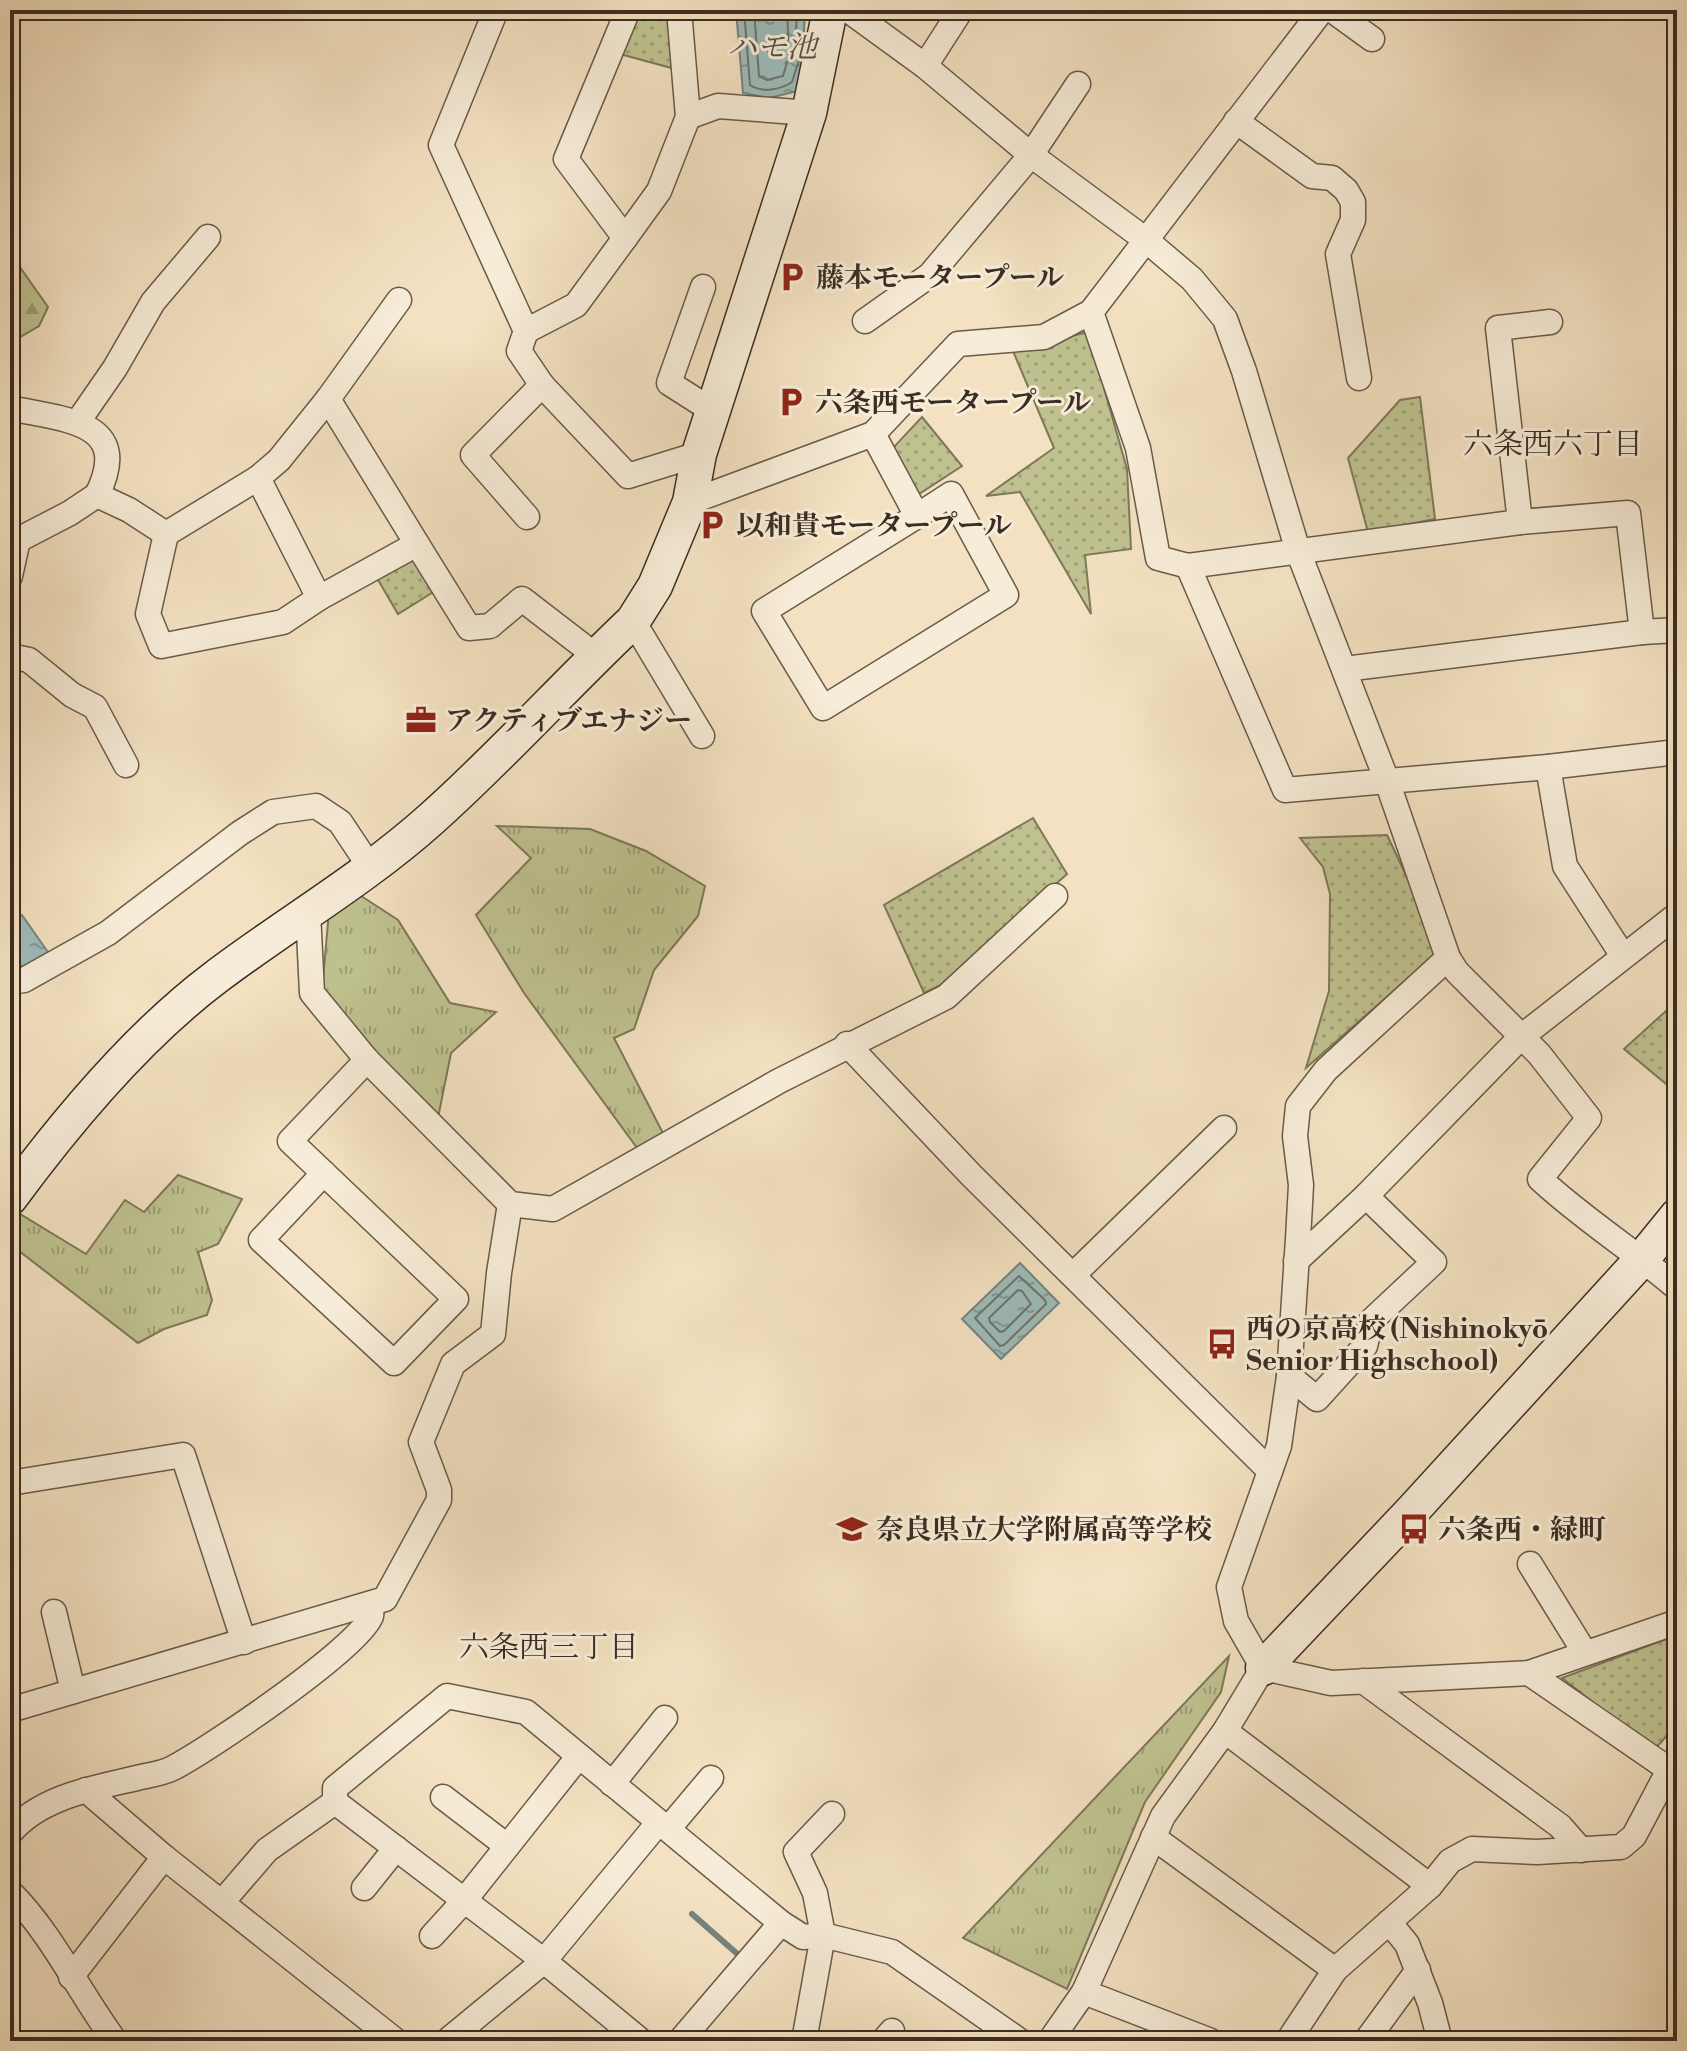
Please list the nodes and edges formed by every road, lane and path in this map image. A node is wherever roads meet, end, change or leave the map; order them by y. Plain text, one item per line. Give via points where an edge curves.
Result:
1 (496, 10) edge
2 (628, 10) edge
3 (679, 10) edge
4 (830, 10) edge
5 (848, 10) edge
6 (961, 10) edge
7 (1322, 10) edge
8 (1332, 10) edge
9 (1372, 39) dead end
10 (925, 66) junction
11 (1078, 84) dead end
12 (809, 113) junction
13 (688, 117) junction
14 (1236, 121) junction
15 (1031, 155) junction
16 (208, 237) dead end
17 (625, 238) junction
18 (1146, 240) junction
19 (703, 287) dead end
20 (399, 300) dead end
21 (1091, 312) junction
22 (865, 321) dead end
23 (1550, 322) dead end
24 (526, 331) junction
25 (1359, 378) dead end
26 (542, 385) junction
27 (328, 399) junction
28 (10, 408) edge
29 (713, 411) junction
30 (77, 423) junction
31 (873, 434) junction
32 (699, 454) junction
33 (258, 478) junction
34 (97, 495) junction
35 (690, 502) junction
36 (917, 516) junction
37 (527, 517) dead end
38 (1520, 522) junction
39 (166, 534) junction
40 (417, 544) junction
41 (1298, 551) junction
42 (1188, 566) junction
43 (10, 576) edge
44 (319, 598) junction
45 (633, 621) junction
46 (1677, 630) edge
47 (1642, 632) junction
48 (10, 656) edge
49 (596, 656) junction
50 (1345, 669) junction
51 (702, 736) dead end
52 (1677, 752) edge
53 (126, 765) dead end
54 (1548, 767) junction
55 (1387, 781) junction
56 (376, 864) junction
57 (1055, 896) dead end
58 (308, 912) junction
59 (1677, 915) edge
60 (1623, 956) junction
61 (1448, 958) junction
62 (10, 982) edge
63 (1521, 1037) junction
64 (847, 1044) junction
65 (367, 1060) junction
66 (1224, 1128) dead end
67 (324, 1173) junction
68 (1366, 1196) junction
69 (10, 1198) edge
70 (510, 1204) junction
71 (1677, 1216) edge
72 (1642, 1259) junction
73 (1296, 1261) junction
74 (1073, 1275) junction
75 (1677, 1288) edge
76 (1289, 1376) junction
77 (1270, 1471) junction
78 (10, 1483) edge
79 (1530, 1564) dead end
80 (371, 1604) junction
81 (54, 1612) dead end
82 (1677, 1622) edge
83 (244, 1642) junction
84 (1585, 1653) junction
85 (1263, 1668) junction
86 (1529, 1673) junction
87 (1363, 1681) junction
88 (73, 1691) junction
89 (10, 1710) edge
90 (665, 1718) dead end
91 (1225, 1731) junction
92 (579, 1756) junction
93 (1675, 1764) edge
94 (711, 1778) dead end
95 (612, 1784) junction
96 (86, 1790) junction
97 (443, 1797) dead end
98 (335, 1802) junction
99 (832, 1814) dead end
100 (663, 1826) junction
101 (10, 1833) edge
102 (1153, 1837) junction
103 (507, 1846) junction
104 (396, 1848) junction
105 (1581, 1850) junction
106 (164, 1857) junction
107 (1430, 1886) junction
108 (364, 1888) dead end
109 (10, 1892) edge
110 (223, 1901) junction
111 (463, 1902) junction
112 (1389, 1922) junction
113 (781, 1923) junction
114 (823, 1935) junction
115 (432, 1936) dead end
116 (544, 1961) junction
117 (1335, 1970) junction
118 (1418, 1970) junction
119 (71, 1977) junction
120 (1084, 1992) junction
121 (115, 2041) edge
122 (396, 2041) edge
123 (447, 2041) edge
124 (641, 2041) edge
125 (680, 2041) edge
126 (804, 2041) edge
127 (1020, 2041) edge
128 (1050, 2041) edge
129 (1211, 2041) edge
130 (1288, 2041) edge
131 (1366, 2041) edge
132 (1440, 2041) edge

1 - 24 street via 441,145
2 - 17 street via 566,159
3 - 13 street
4 - 12 street
5 - 10 street
6 - 10 street
7 - 14 street
8 - 9 street
10 - 15 street
11 - 15 street
12 - 13 street via 718,106
12 - 29 street
13 - 17 street via 659,191
14 - 18 street
14 - 25 street via 1312,176 1332,178 1353,202 1353,220 1338,254
15 - 18 street
15 - 22 street via 930,275
16 - 30 street via 153,302
17 - 24 street via 576,305
18 - 21 street
18 - 41 street via 1192,279 1225,319
19 - 29 street via 669,383
20 - 27 street
21 - 31 street via 1044,337 958,344
21 - 42 street via 1138,448 1158,558
23 - 38 street via 1498,328
24 - 26 street via 519,351
26 - 32 street via 628,476
26 - 37 street via 473,455
27 - 33 street
27 - 40 street
28 - 30 street
29 - 32 street
30 - 34 street via 96,431 108,449 106,477
31 - 35 street
31 - 36 street
32 - 35 street
33 - 39 street
33 - 44 street
34 - 39 street
34 - 43 street via 18,540
35 - 45 street via 655,586
36 - 36 street via 951,494 1006,595 823,708 764,611
38 - 41 street
38 - 47 street via 1628,513
39 - 44 street via 148,614 161,646 283,622
40 - 44 street
40 - 49 street via 469,628 490,626 522,599
41 - 42 street
41 - 50 street
42 - 55 street via 1285,790
45 - 49 street
45 - 51 street
46 - 47 street
47 - 50 street
48 - 53 street via 29,660 95,707
49 - 56 street via 430,820
50 - 55 street
52 - 54 street
54 - 55 street
54 - 60 street via 1565,866
55 - 61 street
56 - 58 street
56 - 62 street via 364,858 340,822 316,806 273,812 108,933 24,980
57 - 64 street via 946,997
58 - 65 street via 312,993
58 - 69 street via 213,979 153,1033 53,1141
59 - 60 street
60 - 63 street
61 - 63 street
61 - 73 street via 1326,1070 1298,1106 1295,1136 1301,1185
63 - 68 street
63 - 72 street via 1589,1118 1540,1179
64 - 70 street via 553,1209
64 - 74 street
65 - 67 street via 290,1141
65 - 70 street
66 - 74 street
67 - 67 street via 456,1299 394,1363 261,1240
68 - 73 street
68 - 76 street via 1434,1262 1371,1321 1365,1346 1317,1399
70 - 80 street via 493,1334 453,1364 421,1442 439,1500 385,1599
71 - 72 street
72 - 75 street
72 - 85 street
73 - 76 street
74 - 77 street
76 - 77 street
77 - 85 street via 1229,1587 1236,1621
78 - 83 street via 183,1455
79 - 84 street
80 - 83 street
80 - 96 street via 371,1616 343,1650 171,1770
81 - 88 street
82 - 84 street
83 - 88 street
84 - 86 street
85 - 87 street via 1331,1683
85 - 91 street
86 - 87 street
86 - 93 street via 1647,1756
87 - 105 street via 1560,1826
88 - 89 street
90 - 95 street
91 - 102 street
91 - 107 street
92 - 95 street
92 - 98 street via 526,1712 447,1696 335,1788
92 - 103 street
93 - 105 street via 1634,1836 1621,1847
94 - 100 street
95 - 100 street
96 - 101 street via 50,1803
96 - 106 street
97 - 103 street
98 - 104 street
98 - 110 street via 267,1850
99 - 114 street via 796,1852 815,1893
100 - 113 street
100 - 116 street
102 - 117 street
102 - 120 street
103 - 111 street
104 - 108 street
104 - 111 street
105 - 107 street via 1472,1849 1450,1861
106 - 110 street
106 - 119 street
107 - 112 street
109 - 119 street via 28,1910
110 - 122 street
111 - 115 street
111 - 116 street
112 - 117 street
112 - 118 street via 1407,1944
113 - 114 street via 803,1937
113 - 125 street
114 - 126 street
114 - 127 street via 892,1952
116 - 123 street
116 - 124 street
117 - 130 street
118 - 131 street
118 - 132 street
119 - 121 street
120 - 128 street
120 - 129 street

